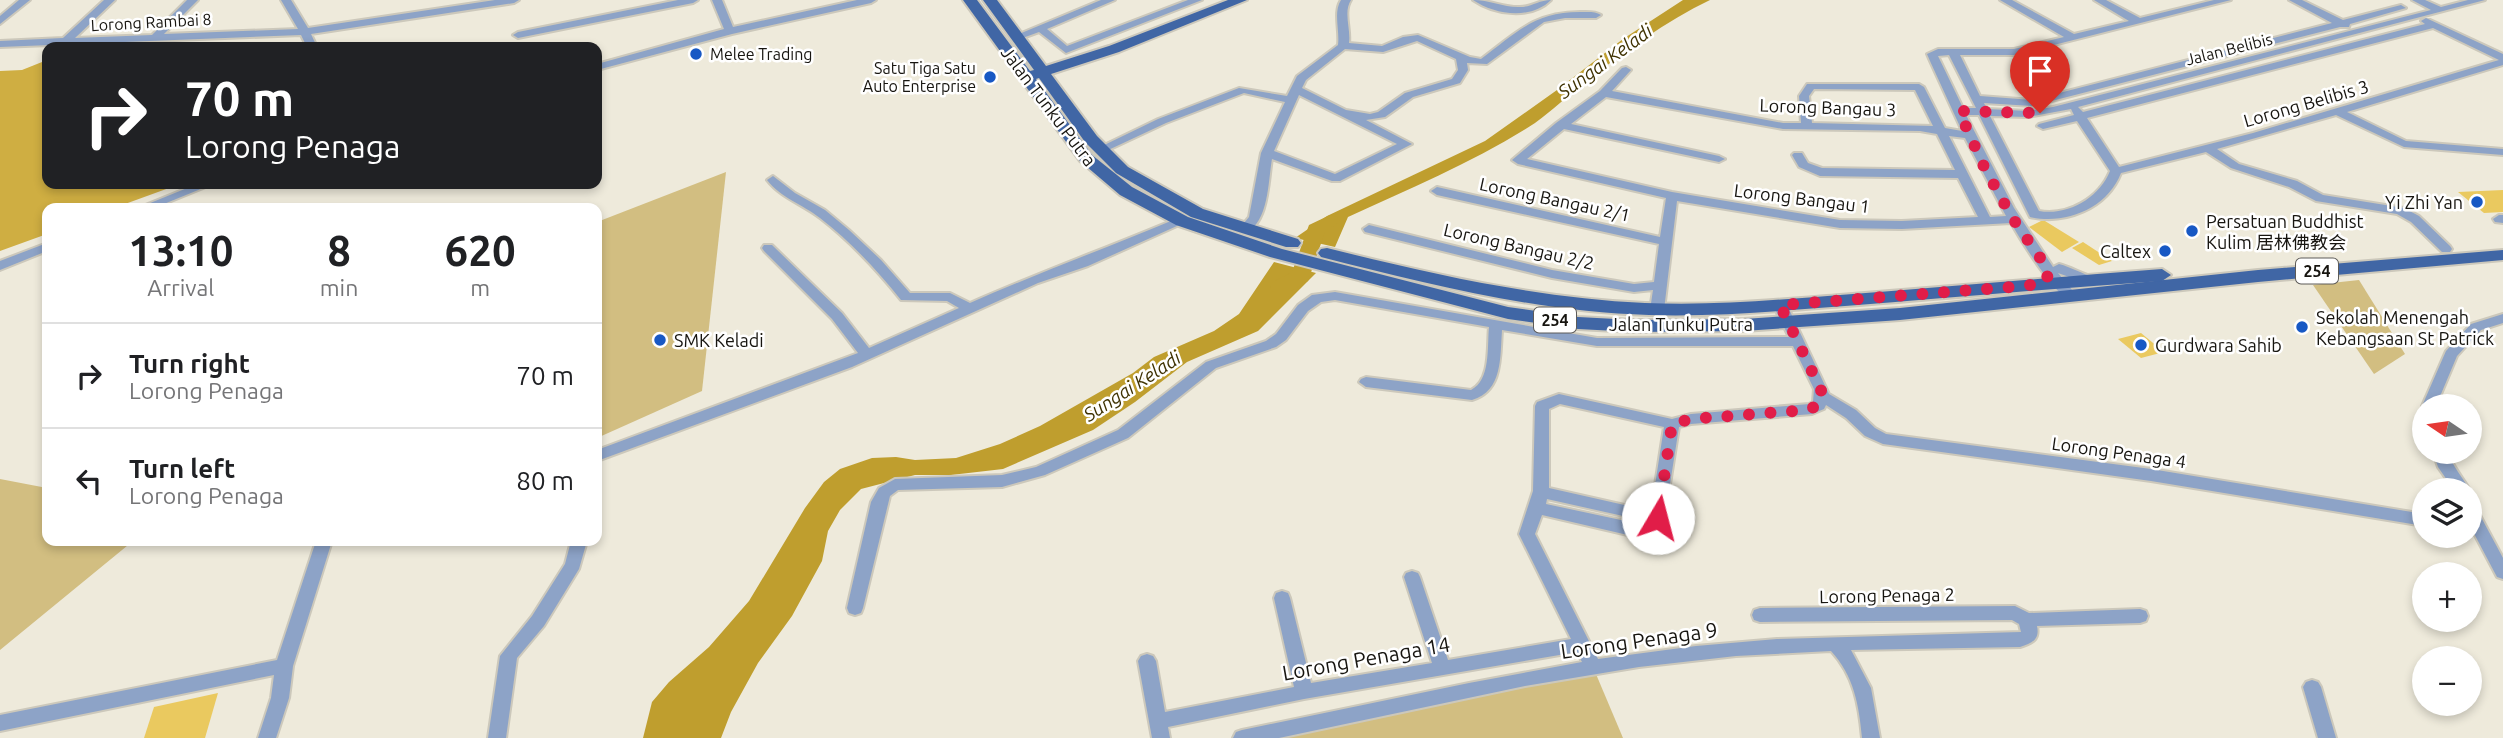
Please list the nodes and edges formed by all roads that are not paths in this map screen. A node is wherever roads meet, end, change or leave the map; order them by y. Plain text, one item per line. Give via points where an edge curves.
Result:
1 (25, 0) edge
2 (110, 0) edge
3 (193, 0) edge
4 (286, 0) edge
5 (514, 0) edge
6 (693, 0) edge
7 (718, 0) edge
8 (869, 0) edge
9 (970, 0) edge
10 (990, 0) edge
11 (1110, 0) edge
12 (1197, 0) edge
13 (1346, 0) edge
14 (1478, 0) edge
15 (1546, 0) edge
16 (2005, 0) edge
17 (2099, 0) edge
18 (2182, 0) edge
19 (2226, 0) edge
20 (2294, 0) edge
21 (2384, 0) edge
22 (2418, 0) edge
23 (2480, 0) edge
24 (1232, 1) edge
25 (1492, 2) edge
26 (448, 5) edge
27 (2398, 7) junction
28 (2196, 8) junction
29 (2440, 10) junction
30 (1596, 15) dead end
31 (2418, 17) junction
32 (0, 21) edge
33 (2139, 22) junction
34 (2341, 23) junction
35 (2434, 25) junction
36 (301, 28) junction
37 (1040, 28) junction
38 (730, 31) junction
39 (2359, 32) junction
40 (518, 35) dead end
41 (1017, 37) junction
42 (2072, 37) junction
43 (154, 38) junction
44 (65, 42) joint
45 (310, 42) edge
46 (42, 43) edge
47 (0, 44) edge
48 (1343, 46) junction
49 (1949, 52) junction
50 (1028, 53) junction
51 (1086, 60) junction
52 (2503, 60) edge
53 (1462, 64) junction
54 (602, 66) edge
55 (1626, 70) dead end
56 (1037, 78) junction
57 (1296, 89) junction
58 (1604, 93) junction
59 (1976, 99) junction
60 (1290, 100) junction
61 (1066, 105) junction
62 (2073, 105) junction
63 (1959, 111) junction
64 (1346, 113) junction
65 (1983, 113) junction
66 (2339, 113) junction
67 (2081, 117) junction
68 (1560, 125) junction
69 (2043, 126) dead end
70 (1807, 127) junction
71 (1943, 132) junction
72 (1969, 135) junction
73 (2208, 148) junction
74 (1100, 150) junction
75 (2503, 152) edge
76 (1267, 153) junction
77 (1798, 155) dead end
78 (1719, 159) dead end
79 (2116, 171) junction
80 (1961, 174) junction
81 (773, 180) dead end
82 (194, 189) edge
83 (1437, 191) dead end
84 (1672, 196) junction
85 (157, 203) edge
86 (1182, 221) junction
87 (1986, 221) junction
88 (2017, 224) junction
89 (1245, 229) junction
90 (1369, 229) dead end
91 (1665, 242) junction
92 (1281, 247) junction
93 (768, 248) dead end
94 (42, 249) edge
95 (2446, 249) junction
96 (2501, 255) edge
97 (1332, 261) junction
98 (0, 266) edge
99 (2065, 282) junction
100 (1661, 285) junction
101 (970, 309) junction
102 (1657, 310) junction
103 (1785, 313) junction
104 (2503, 318) edge
105 (1496, 326) junction
106 (1798, 341) junction
107 (867, 355) junction
108 (1366, 382) dead end
109 (2434, 394) edge
110 (1822, 396) junction
111 (1672, 424) junction
112 (602, 455) edge
113 (1540, 500) junction
114 (2412, 518) edge
115 (2482, 540) edge
116 (322, 546) edge
117 (578, 546) edge
118 (2503, 573) edge
119 (1412, 577) dead end
120 (1282, 598) dead end
121 (855, 608) dead end
122 (1760, 615) dead end
123 (2021, 616) junction
124 (2140, 616) dead end
125 (1581, 644) junction
126 (1836, 645) junction
127 (1147, 661) dead end
128 (284, 666) junction
129 (1593, 667) junction
130 (1442, 668) junction
131 (2312, 687) dead end
132 (1304, 692) junction
133 (0, 723) edge
134 (1159, 729) edge
135 (267, 738) edge
136 (497, 738) edge
137 (1242, 738) edge
138 (1871, 738) edge
139 (2327, 738) edge

1 - 32 street
2 - 44 street
3 - 43 street
4 - 36 street
5 - 26 street, Lorong Rambai 8
6 - 40 street via 535,36
7 - 38 street
8 - 38 street
9 - 56 main road, Jalan Tunku Putra / 254
10 - 41 main road, Jalan Tunku Putra / 254
11 - 37 street
12 - 37 street via 1066,50
13 - 48 street via 1342,6
14 - 25 street
15 - 25 street via 1530,12
16 - 42 street
17 - 33 street
18 - 28 street
19 - 28 street
20 - 34 street
21 - 27 street
22 - 27 street
22 - 29 street
23 - 29 street, Jalan Belibis
24 - 51 main road
26 - 36 street, Lorong Rambai 8 via 316,31
27 - 31 street
27 - 34 street
28 - 33 street
29 - 31 street, Jalan Belibis
30 - 53 street via 1541,20 1483,62
31 - 35 street
31 - 39 street, Jalan Belibis
33 - 42 street
34 - 39 street
34 - 59 street via 2032,103
35 - 52 street
35 - 67 street
36 - 43 street, Lorong Rambai 8
36 - 45 street
37 - 41 street
38 - 54 street
39 - 62 street, Jalan Belibis
41 - 50 main road, Jalan Tunku Putra / 254
42 - 49 street via 2006,54
43 - 44 street, Lorong Rambai 8
46 - 47 street, Lorong Rambai 8
48 - 53 street via 1383,49 1418,38
48 - 57 street via 1301,78
49 - 59 street
49 - 63 street via 1932,54
50 - 51 main road via 1052,61
50 - 56 main road, Jalan Tunku Putra / 254
51 - 56 main road
51 - 61 main road via 1063,80 1059,93
52 - 66 street, Lorong Belibis 3
53 - 64 street via 1455,80 1409,95 1381,115
55 - 58 street
56 - 61 main road, Jalan Tunku Putra / 254
56 - 86 main road, Jalan Tunku Putra / 254 via 1099,172
57 - 60 street
57 - 64 street
58 - 68 street
58 - 70 street, Lorong Bangau 3 via 1723,117
59 - 65 street
60 - 74 street via 1243,90
60 - 76 street
61 - 74 main road, Jalan Tunku Putra / 254
62 - 65 street, Jalan Belibis via 2028,114
62 - 67 street
63 - 65 street, Jalan Belibis
63 - 72 street
64 - 76 street via 1406,144 1336,178
65 - 79 street via 2034,214 2056,216 2086,205 2114,181
66 - 73 street, Lorong Belibis 3
66 - 75 street via 2404,144
67 - 69 street
67 - 79 street
68 - 78 street
68 - 84 street, Lorong Bangau 1 via 1518,160
70 - 71 street, Lorong Bangau 3
70 - 71 street via 1804,96 1811,86 1912,86 1922,91
71 - 72 street, Lorong Bangau 3
71 - 80 street
72 - 88 street
73 - 79 street, Lorong Belibis 3
73 - 95 street via 2235,166 2284,180 2320,198 2400,211
74 - 89 main road, Jalan Tunku Putra / 254 via 1122,170 1174,201
76 - 89 street via 1255,218
77 - 80 street via 1803,165 1820,172
80 - 87 street
81 - 101 street via 783,194 813,208 879,262 906,297 950,297
82 - 85 street
83 - 91 street, Lorong Bangau 2/1
84 - 87 street, Lorong Bangau 1 via 1840,224
84 - 91 street
86 - 92 main road, Jalan Tunku Putra / 254
86 - 101 street
87 - 88 street, Lorong Bangau 1
88 - 99 street via 2025,240
89 - 92 main road, Jalan Tunku Putra / 254
90 - 100 street, Lorong Bangau 2/2 via 1552,274 1634,288
91 - 100 street
92 - 97 main road, Jalan Tunku Putra / 254
93 - 107 street via 837,316
94 - 98 street
95 - 96 main road, Jalan Tunku Putra / 254
95 - 99 main road, Jalan Tunku Putra / 254
96 - 99 main road, Jalan Tunku Putra / 254 via 2258,276
97 - 102 main road, Jalan Tunku Putra / 254 via 1523,297
97 - 103 main road, Jalan Tunku Putra / 254 via 1486,308 1578,323 1671,327
99 - 103 main road, Jalan Tunku Putra / 254
99 - 103 main road, Jalan Tunku Putra / 254 via 1900,314
100 - 102 street
101 - 107 street
102 - 103 main road, Jalan Tunku Putra / 254
103 - 106 street
104 - 109 street via 2476,327 2451,354
105 - 106 street via 1597,342
105 - 108 street via 1488,385 1482,393
105 - 121 street via 1335,296 1317,298 1272,344 1211,365 1123,434 1040,471 1002,481 895,485 884,492
106 - 110 street
107 - 112 street
110 - 111 street via 1819,405 1807,410
110 - 114 street, Lorong Penaga 4 via 1884,439 2151,475
111 - 113 street via 1658,518
111 - 113 street via 1559,399 1542,405
113 - 125 street via 1527,534
115 - 118 street
116 - 128 street
117 - 136 street via 573,565 538,621 509,656
119 - 130 street
120 - 132 street
122 - 123 street, Lorong Penaga 2
123 - 124 street, Lorong Penaga 2
123 - 126 street, Lorong Penaga 9 via 2031,635 2020,640
125 - 129 street
125 - 130 street, Lorong Penaga 14
126 - 129 street, Lorong Penaga 9 via 1698,653
126 - 138 street via 1858,673 1868,704
127 - 134 street
128 - 133 street
128 - 135 street
129 - 137 street, Lorong Penaga 9
130 - 132 street, Lorong Penaga 14
131 - 139 street
132 - 134 street, Lorong Penaga 14

